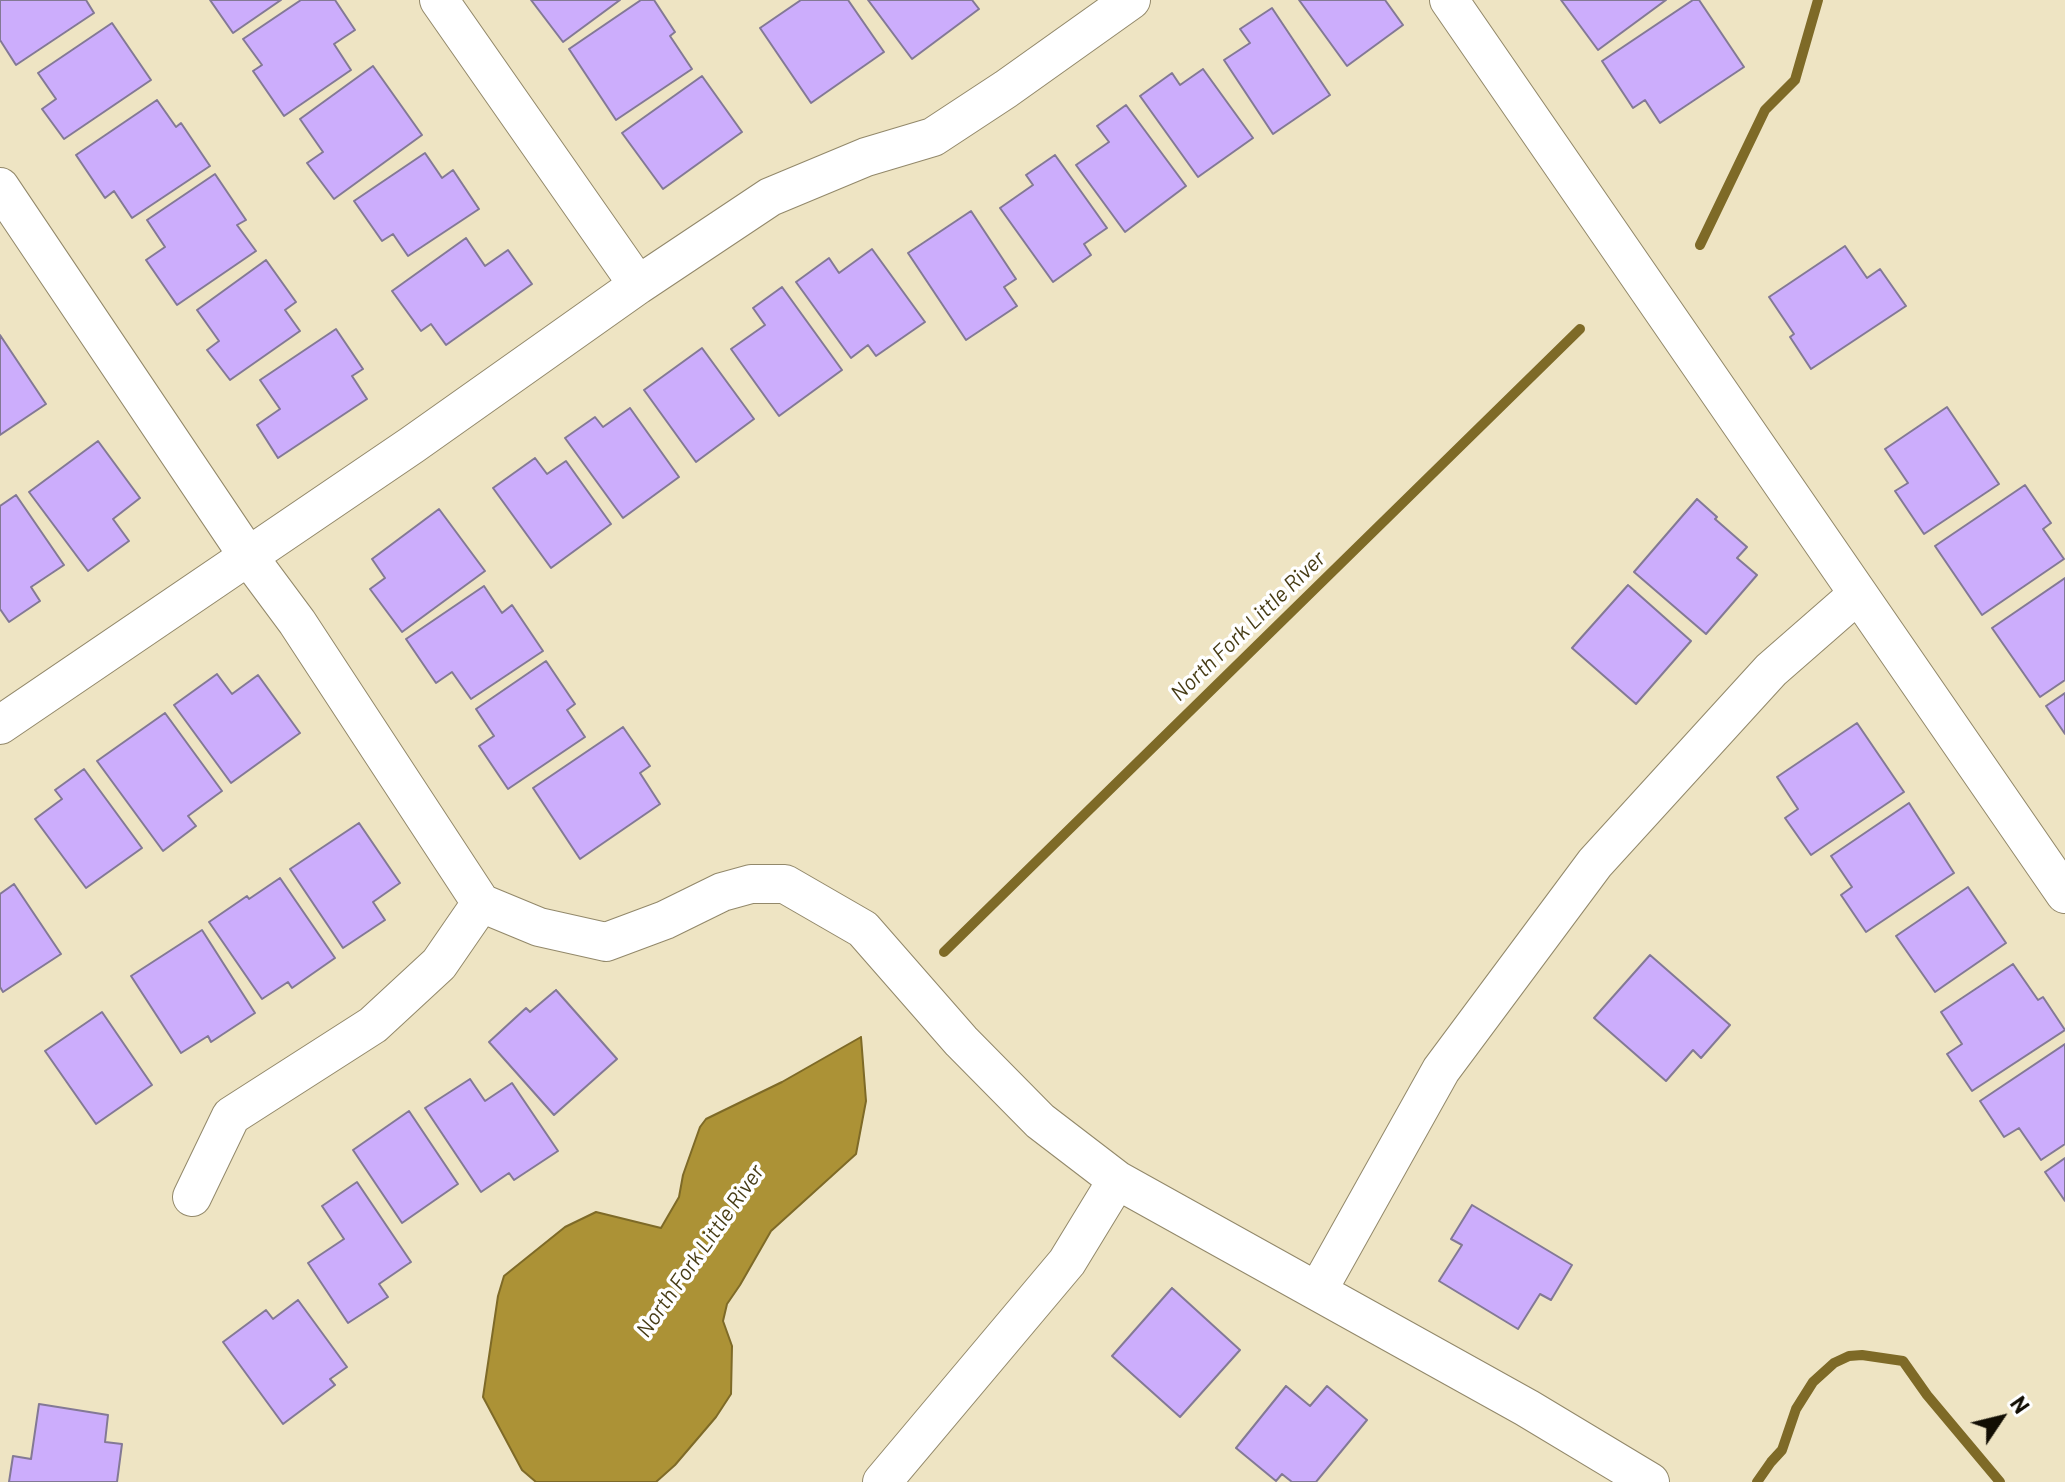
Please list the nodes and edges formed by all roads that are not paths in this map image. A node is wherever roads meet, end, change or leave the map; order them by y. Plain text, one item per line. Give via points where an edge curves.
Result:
1 (439, 0) edge
2 (1131, 0) edge
3 (1449, 0) edge
4 (0, 187) edge
5 (638, 285) junction
6 (248, 556) junction
7 (1858, 594) junction
8 (0, 725) edge
9 (2065, 894) edge
10 (481, 903) junction
11 (1117, 1180) junction
12 (192, 1197) dead end
13 (1318, 1290) junction
14 (882, 1482) edge
15 (1650, 1482) edge

1 - 5 street
2 - 5 street via 933,137 866,157 770,197
3 - 7 street
4 - 6 street
5 - 6 street
6 - 8 street
6 - 10 street
7 - 9 street
7 - 13 street via 1771,670 1595,863 1441,1070
10 - 11 street via 539,927 606,942 722,892 751,884 785,884 863,929 1040,1121
10 - 12 street via 439,964 373,1025 231,1116
11 - 13 street
11 - 14 street via 1067,1262
13 - 15 street

